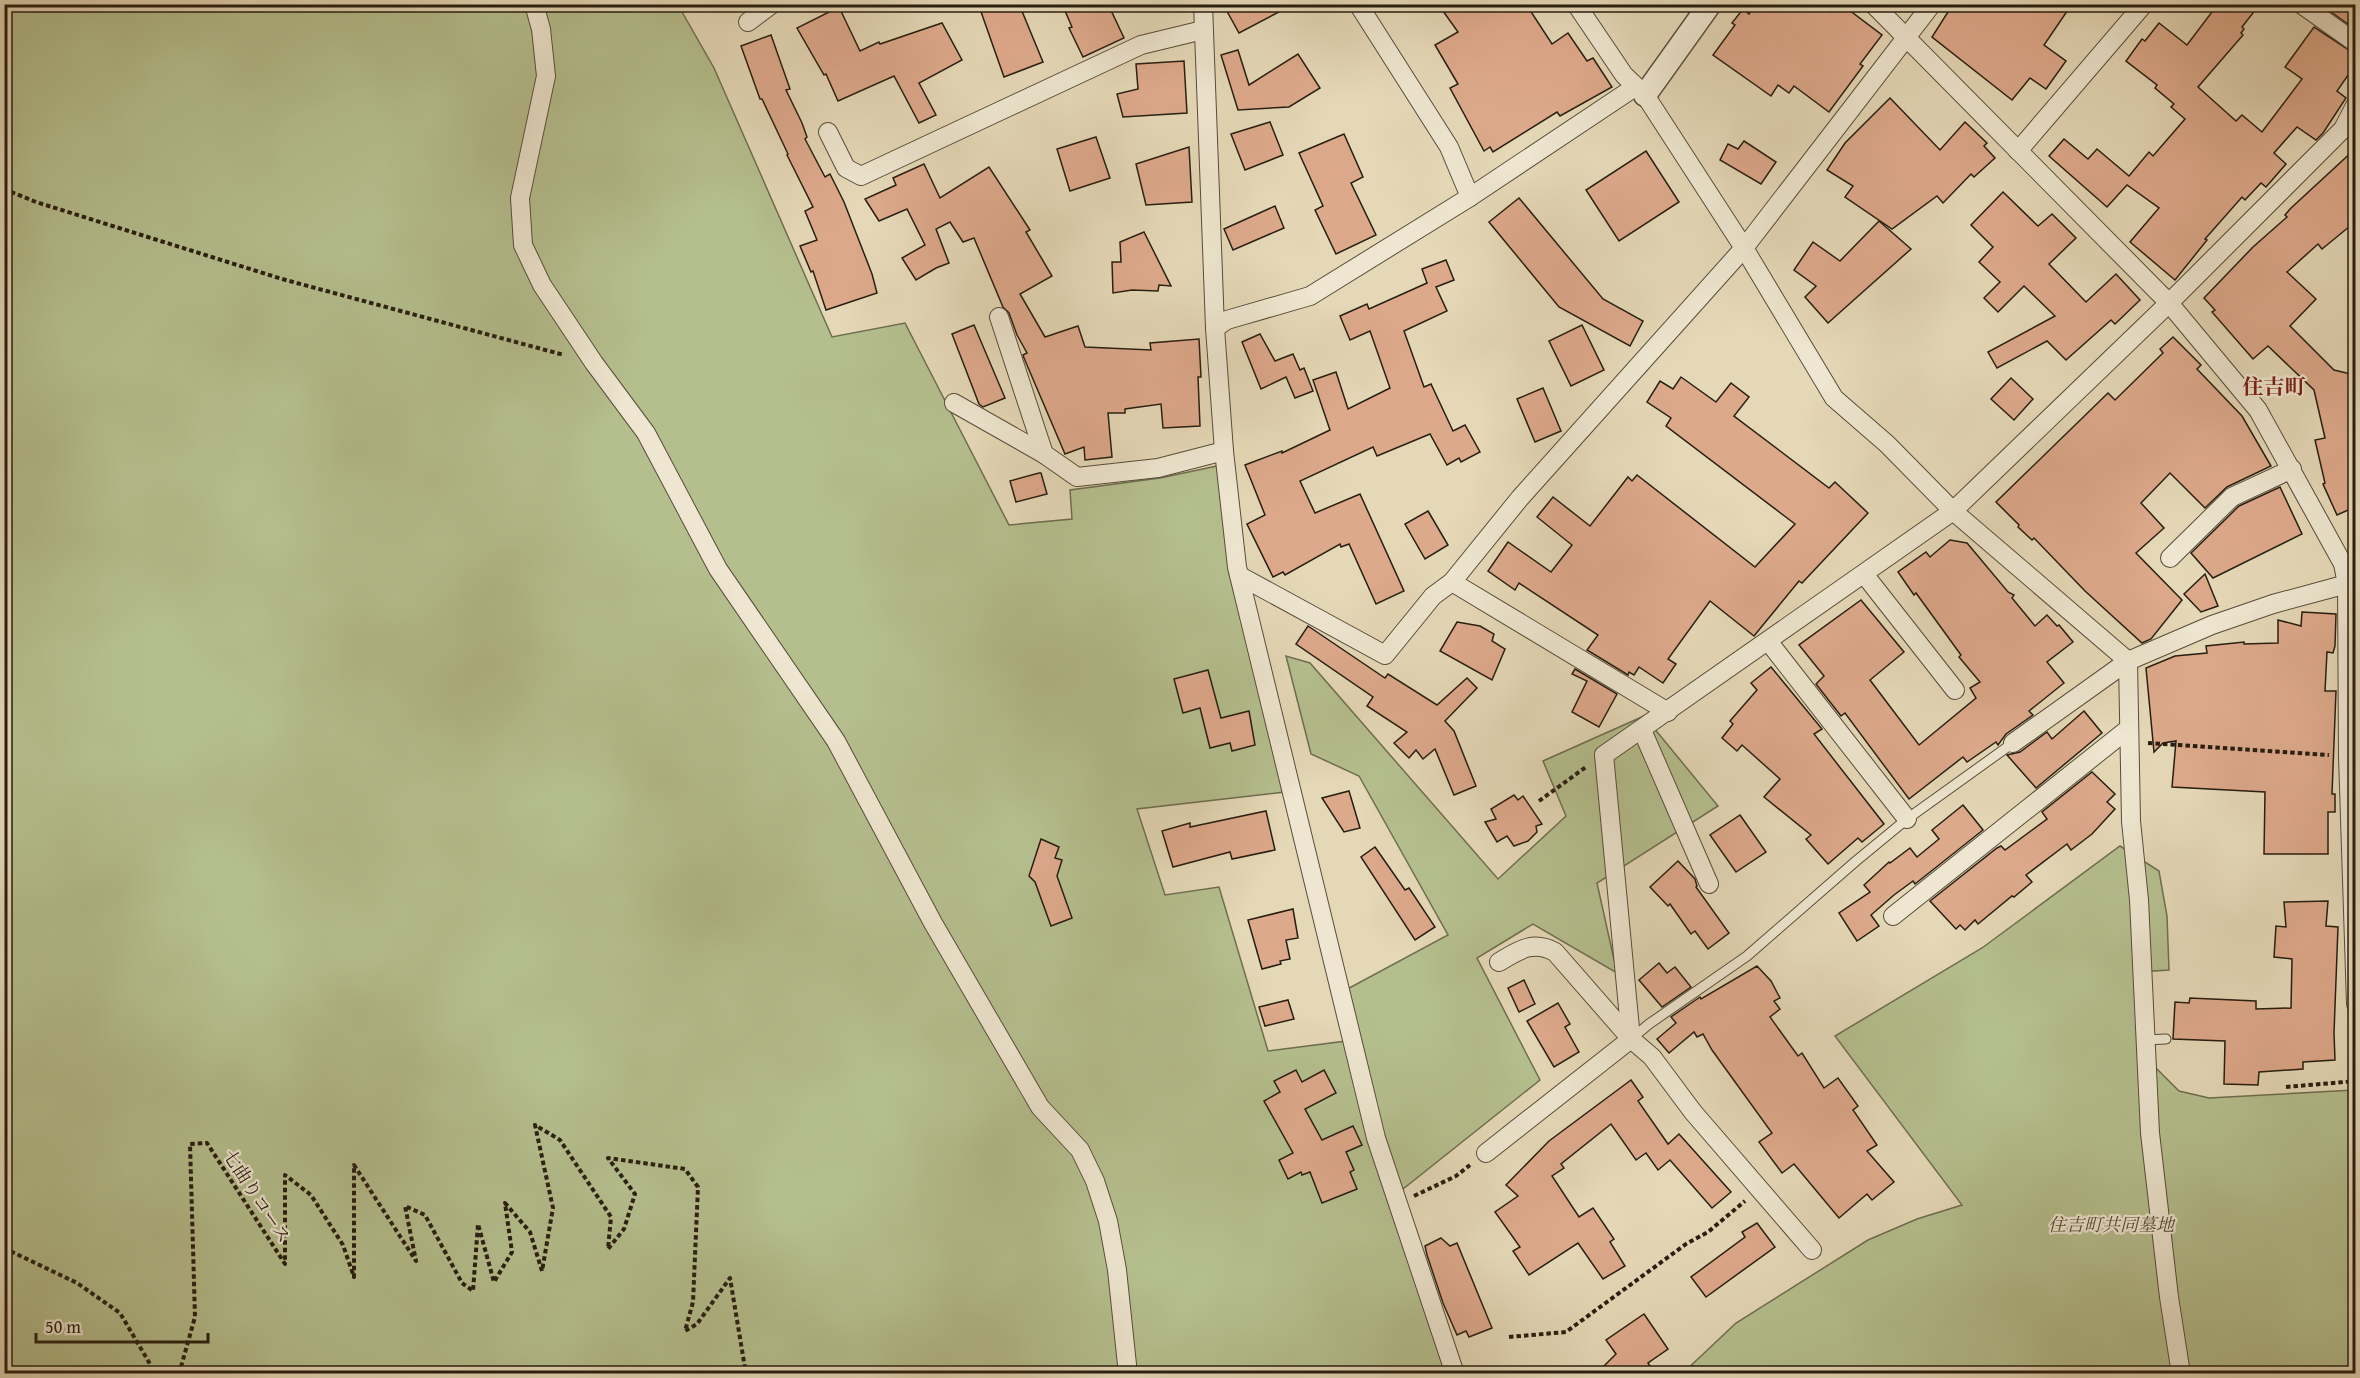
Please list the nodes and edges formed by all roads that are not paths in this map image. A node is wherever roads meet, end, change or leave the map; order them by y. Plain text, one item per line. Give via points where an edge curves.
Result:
1 (534, 4) edge
2 (772, 4) edge
3 (1203, 4) edge
4 (1358, 4) edge
5 (1576, 4) edge
6 (1710, 4) edge
7 (1873, 4) edge
8 (1932, 4) edge
9 (2144, 4) edge
10 (2301, 4) edge
11 (748, 22) dead end
12 (1203, 30) junction
13 (1906, 39) junction
14 (2355, 43) edge
15 (1640, 91) junction
16 (2355, 104) edge
17 (828, 132) dead end
18 (2018, 151) junction
19 (1470, 197) junction
20 (1744, 249) junction
21 (2169, 303) junction
22 (999, 318) dead end
23 (1215, 328) junction
24 (954, 403) dead end
25 (1224, 451) junction
26 (1044, 454) junction
27 (2292, 469) junction
28 (1953, 511) junction
29 (2170, 558) dead end
30 (1863, 574) junction
31 (1240, 576) junction
32 (1452, 582) junction
33 (2348, 584) junction
34 (1768, 641) junction
35 (2128, 661) junction
36 (1955, 690) dead end
37 (1668, 712) junction
38 (1642, 730) junction
39 (2129, 736) junction
40 (2013, 743) joint
41 (1907, 819) junction
42 (1709, 884) dead end
43 (1893, 916) dead end
44 (1499, 962) dead end
45 (2355, 1004) edge
46 (1631, 1039) junction
47 (2166, 1039) dead end
48 (2145, 1040) junction
49 (1486, 1153) road end
50 (1812, 1250) dead end
51 (1128, 1374) edge
52 (1455, 1374) edge
53 (2181, 1374) edge

1 - 51 street via 546,76 520,198 523,246 542,285 646,433 718,569 836,741 933,923 1040,1107 1080,1150 1108,1221
2 - 11 street
3 - 12 street
4 - 19 street via 1449,147
5 - 15 street via 1624,75
6 - 15 street
7 - 13 street
8 - 13 street
9 - 18 street
10 - 14 street
12 - 17 street via 1141,45 861,176 846,168
12 - 23 street
13 - 18 street
13 - 20 street
15 - 19 street
15 - 20 street
16 - 21 street via 2343,129
18 - 21 street
19 - 23 street via 1310,296 1227,320
20 - 28 street via 1834,398 1887,444
20 - 32 street via 1520,498
21 - 27 street via 2258,410
21 - 28 street
22 - 26 street
23 - 25 street
24 - 26 street
25 - 26 street via 1158,468 1077,477
25 - 31 street
27 - 29 street via 2232,496
27 - 33 street via 2343,564
28 - 30 street
28 - 35 street
30 - 34 street
30 - 36 street
31 - 32 street via 1385,655 1433,596
31 - 52 street via 1376,1138
32 - 37 street
33 - 35 street via 2212,625
33 - 45 street
34 - 37 street
34 - 41 street
35 - 39 street
35 - 40 street
37 - 38 street
38 - 42 street
38 - 46 street via 1604,755
39 - 43 street
39 - 48 street
40 - 41 lane
41 - 46 lane via 1747,956
44 - 46 street via 1524,947 1545,946 1556,951
46 - 49 street
46 - 50 street via 1653,1057 1693,1112
47 - 48 lane
48 - 53 street via 2150,1133

